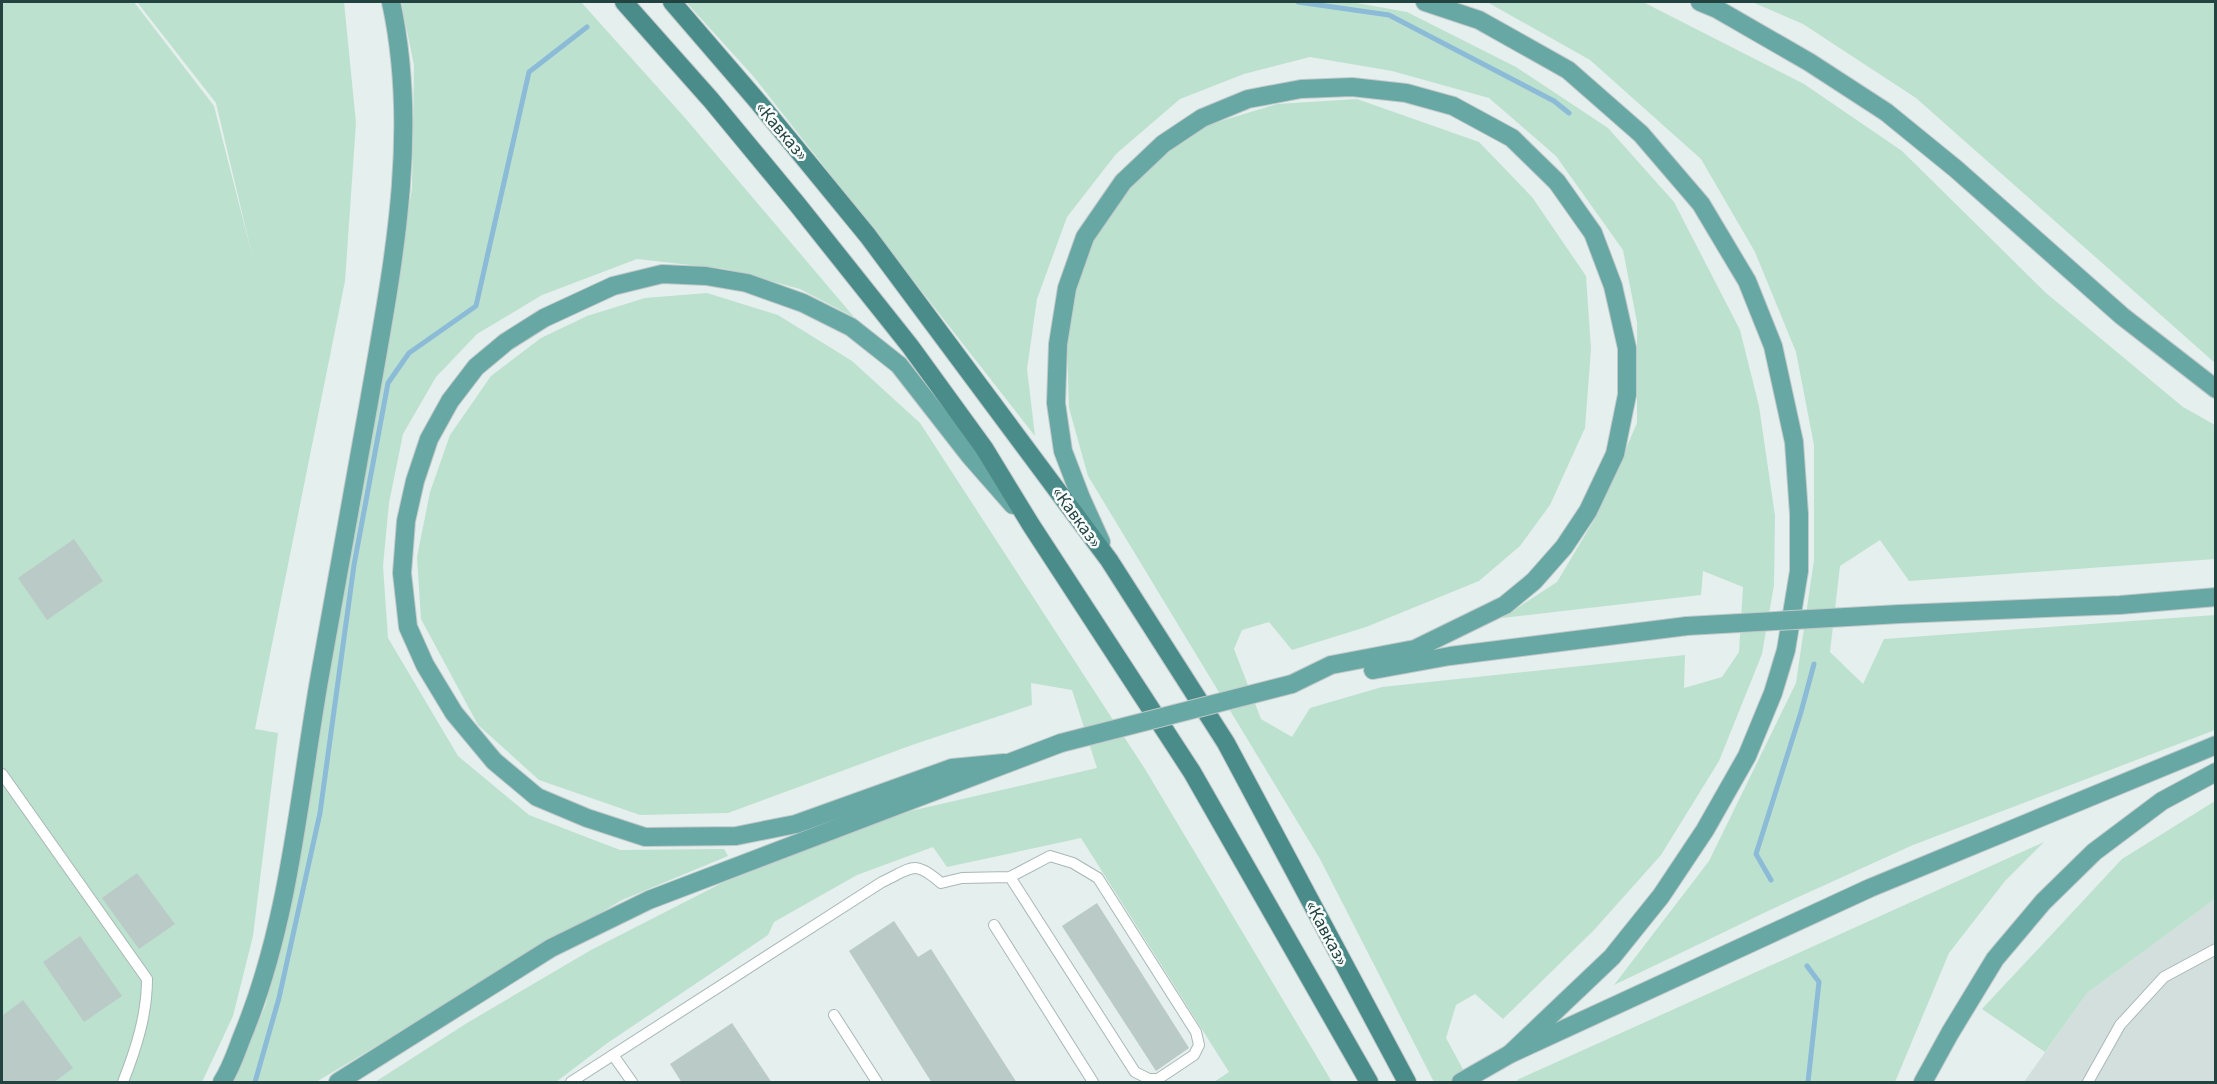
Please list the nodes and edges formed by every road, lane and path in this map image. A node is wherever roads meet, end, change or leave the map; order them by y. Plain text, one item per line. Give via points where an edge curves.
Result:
1 (391, 2) edge
2 (624, 2) edge
3 (672, 2) edge
4 (1425, 2) edge
5 (1700, 2) edge
6 (2216, 388) edge
7 (1031, 525) junction
8 (1109, 560) junction
9 (2216, 597) edge
10 (1292, 684) junction
11 (2216, 745) edge
12 (1004, 763) junction
13 (2216, 772) edge
14 (2, 774) edge
15 (1010, 877) junction
16 (994, 925) dead end
17 (2216, 949) edge
18 (834, 1016) dead end
19 (1510, 1054) junction
20 (613, 1055) junction
21 (123, 1083) edge
22 (222, 1083) edge
23 (338, 1083) edge
24 (572, 1083) edge
25 (632, 1083) edge
26 (877, 1083) edge
27 (1093, 1083) edge
28 (1369, 1083) edge
29 (1407, 1083) edge
30 (1461, 1083) edge
31 (1923, 1083) edge
32 (2088, 1083) edge

1 - 22 main road via 404,90 402,179 390,285 273,945 258,999
2 - 7 highway, «Кавказ» via 790,195 910,346 984,448
3 - 8 highway, «Кавказ» via 868,236
4 - 19 main road via 1479,20 1568,70 1641,134 1701,204 1747,281 1773,346 1794,442 1799,572 1786,650 1747,756 1706,830 1661,896 1612,957
5 - 6 main road via 1809,62 1886,112 2122,316
7 - 12 main road via 970,456 899,365 851,327 803,303 747,283 662,274 613,286 544,318 476,367 450,401 429,439 406,521 402,573 408,627 454,713 494,761 537,797 587,818 645,837 736,836 796,824 952,768
7 - 28 highway, «Кавказ» via 1192,772
8 - 10 main road via 1063,451 1056,403 1058,344 1067,288 1085,237 1123,182 1163,144 1202,118 1248,99 1300,89 1352,87 1406,93 1453,106 1512,138 1557,182 1593,233 1613,286 1627,360 1627,394 1615,454 1588,511 1564,547 1534,581 1505,605 1415,649 1332,665
8 - 29 highway, «Кавказ» via 1226,743
9 - 10 main road, bridge via 1687,626 1450,656
10 - 12 main road, bridge via 1061,742
11 - 19 main road via 1870,888
12 - 23 main road via 649,900 551,948
13 - 31 main road via 2162,801 2094,852 2043,902 1995,959
14 - 21 lane via 147,979 139,1042
15 - 15 lane via 1050,856 1073,863 1098,878 1196,1032 1199,1045 1194,1055 1158,1079 1135,1072
15 - 20 lane via 962,878 941,883 926,869 912,867 882,882
16 - 27 lane
17 - 32 lane via 2164,977 2120,1025
18 - 26 lane
19 - 30 main road
20 - 24 lane
20 - 25 lane

